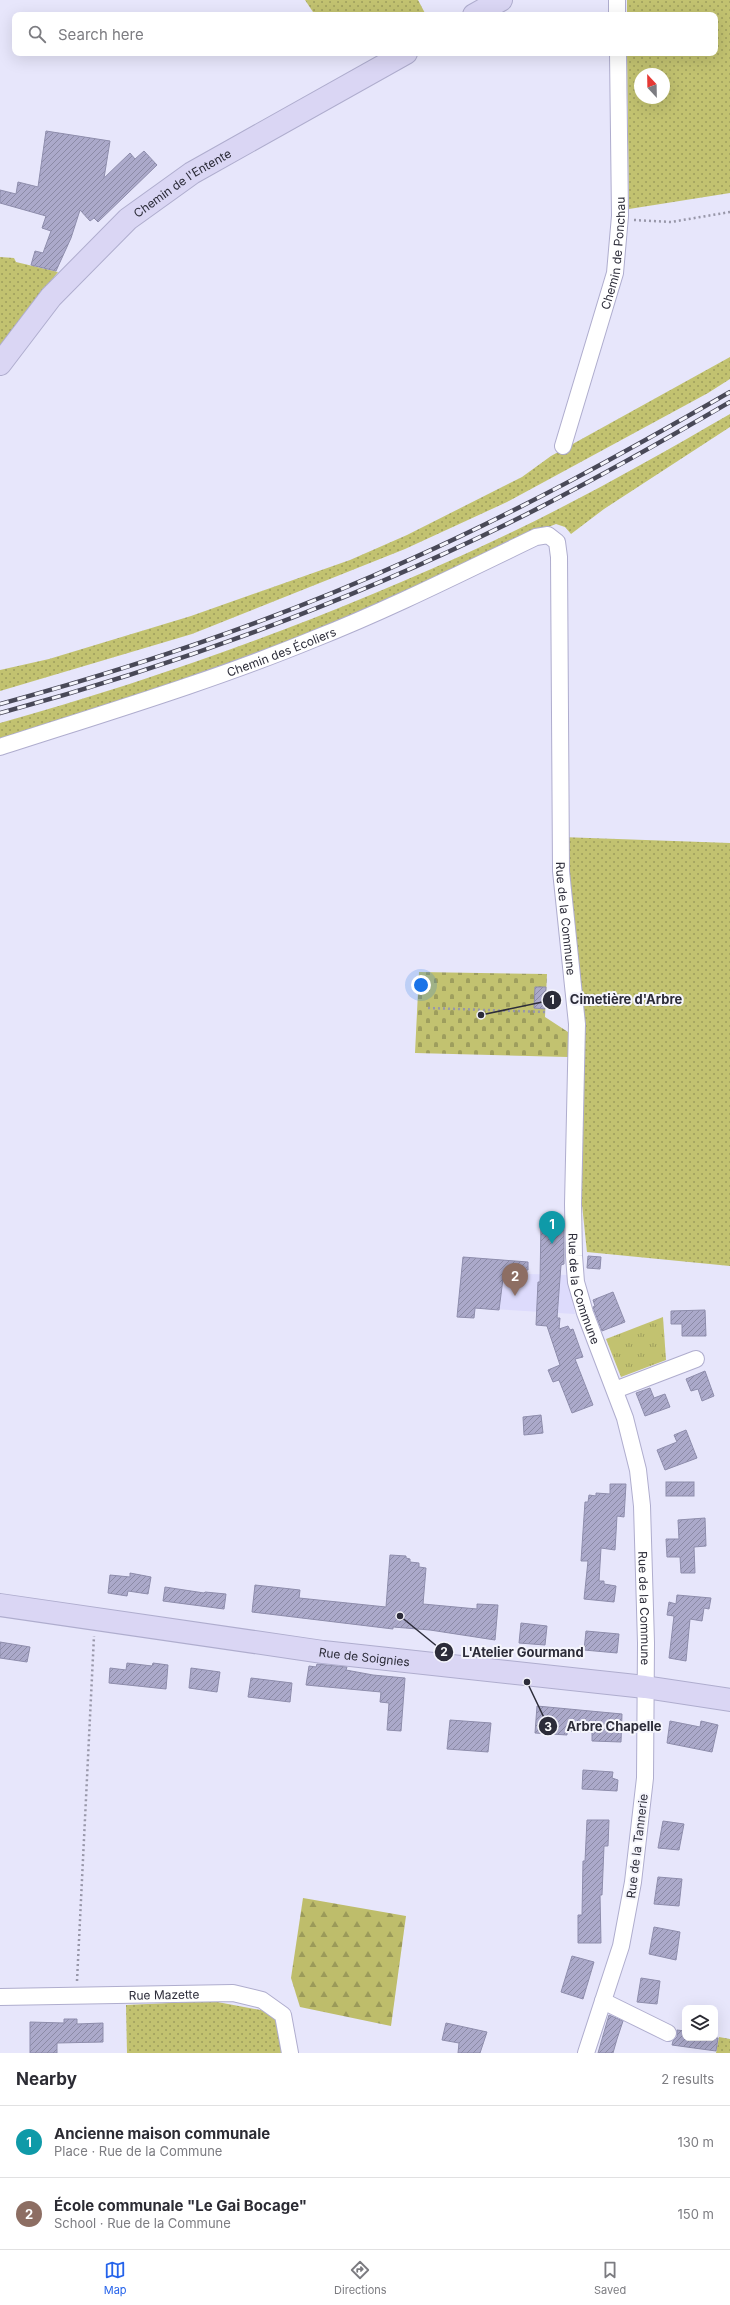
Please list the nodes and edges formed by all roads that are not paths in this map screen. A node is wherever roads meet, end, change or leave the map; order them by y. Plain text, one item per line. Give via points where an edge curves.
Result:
1 (501, 0) edge
2 (617, 0) edge
3 (479, 12) edge
4 (617, 12) edge
5 (401, 56) edge
6 (618, 56) edge
7 (0, 364) edge
8 (563, 446) dead end
9 (552, 537) joint
10 (0, 747) edge
11 (696, 1358) dead end
12 (614, 1390) junction
13 (0, 1605) edge
14 (645, 1687) junction
15 (730, 1700) edge
16 (0, 1997) edge
17 (604, 2001) junction
18 (668, 2034) dead end
19 (290, 2053) edge
20 (586, 2053) edge

1 - 3 street
2 - 4 street
5 - 7 street, Chemin de l'Entente via 192,173 128,219 51,297
6 - 8 street, Chemin de Ponchau via 620,216 615,272
9 - 10 street, Chemin des Écoliers via 536,537 413,596 307,642 197,683
9 - 12 street, Rue de la Commune via 557,542 559,557 562,871 577,1024 574,1256 576,1282 585,1313
11 - 12 street
12 - 14 street, Rue de la Commune via 630,1435 641,1490
13 - 14 street, Rue de Soignies via 323,1652
14 - 15 street, Rue de Soignies
14 - 17 street, Rue de la Tannerie via 645,1778 639,1845 621,1946
16 - 19 street, Rue Mazette via 223,1993 262,2000 284,2015
17 - 18 street
17 - 20 street, Rue de la Tannerie

